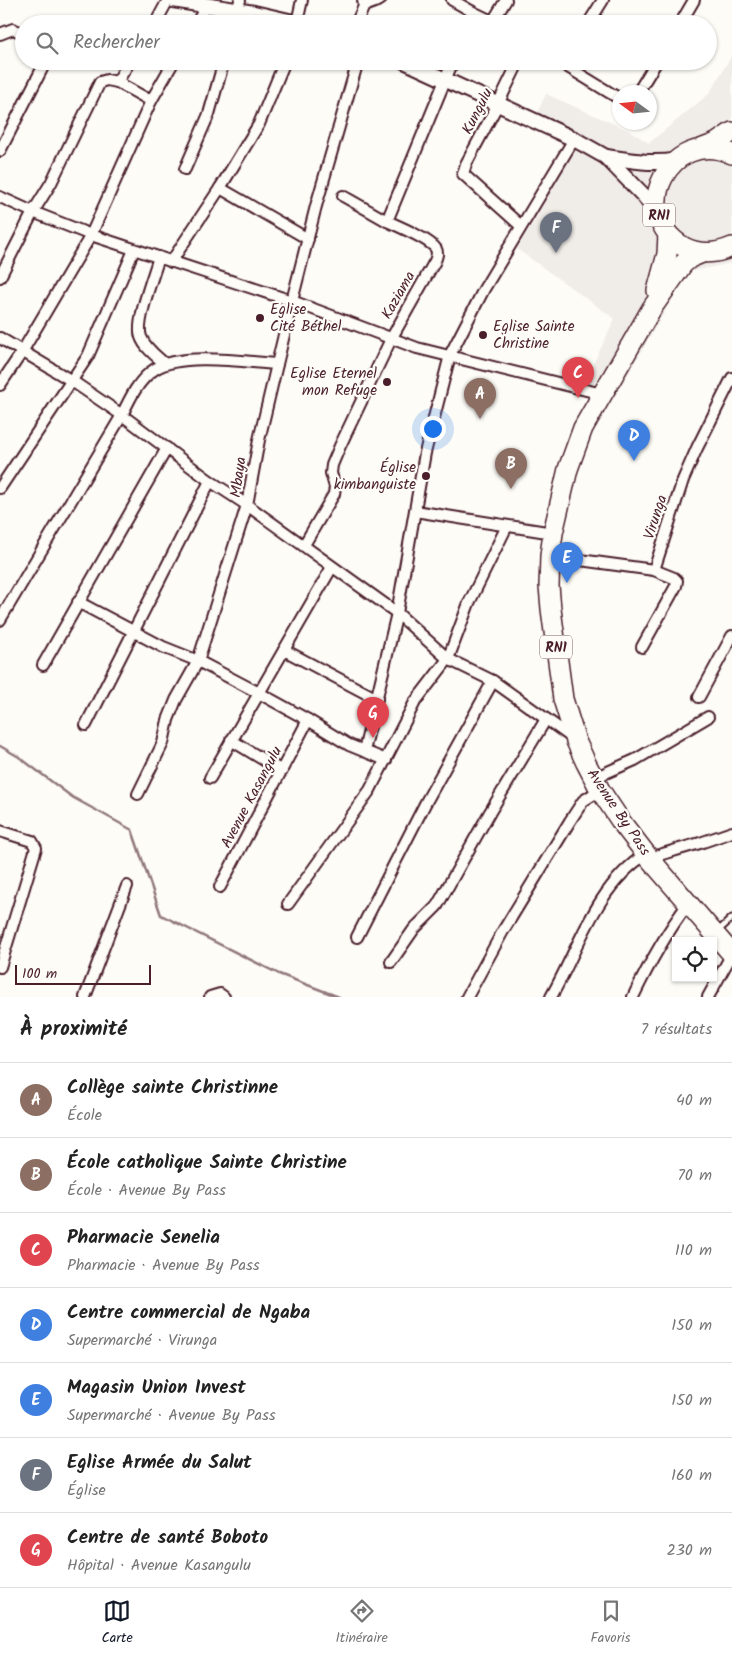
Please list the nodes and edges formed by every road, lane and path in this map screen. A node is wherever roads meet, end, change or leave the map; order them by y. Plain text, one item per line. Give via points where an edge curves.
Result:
1 (168, 0) edge
2 (173, 0) edge
3 (302, 0) edge
4 (380, 0) edge
5 (452, 0) edge
6 (506, 0) edge
7 (603, 0) edge
8 (694, 0) edge
9 (363, 3) edge
10 (207, 5) junction
11 (238, 11) edge
12 (473, 12) junction
13 (160, 15) edge
14 (201, 15) edge
15 (259, 15) edge
16 (299, 15) edge
17 (359, 15) edge
18 (472, 15) edge
19 (480, 15) edge
20 (498, 15) edge
21 (594, 15) edge
22 (685, 15) edge
23 (15, 30) edge
24 (0, 34) edge
25 (41, 70) edge
26 (124, 70) edge
27 (169, 70) edge
28 (221, 70) edge
29 (281, 70) edge
30 (355, 70) edge
31 (423, 70) edge
32 (449, 70) edge
33 (514, 70) edge
34 (575, 70) edge
35 (651, 70) edge
36 (445, 80) junction
37 (117, 82) junction
38 (642, 85) edge
39 (612, 94) edge
40 (151, 101) junction
41 (498, 104) junction
42 (732, 132) edge
43 (574, 139) junction
44 (698, 150) junction
45 (0, 151) edge
46 (732, 154) edge
47 (606, 157) junction
48 (676, 160) junction
49 (185, 169) dead end
50 (220, 188) junction
51 (344, 196) dead end
52 (0, 197) edge
53 (33, 212) junction
54 (659, 217) junction
55 (387, 221) junction
56 (520, 226) junction
57 (668, 234) junction
58 (91, 235) junction
59 (308, 239) junction
60 (732, 247) edge
61 (134, 250) junction
62 (702, 253) junction
63 (159, 257) junction
64 (171, 262) junction
65 (0, 277) edge
66 (292, 302) junction
67 (652, 308) junction
68 (0, 338) edge
69 (390, 339) junction
70 (22, 352) junction
71 (450, 355) junction
72 (164, 363) junction
73 (277, 364) junction
74 (732, 378) edge
75 (72, 381) junction
76 (0, 385) edge
77 (602, 394) junction
78 (122, 415) junction
79 (167, 448) junction
80 (210, 480) junction
81 (0, 488) edge
82 (247, 505) junction
83 (416, 511) junction
84 (507, 526) junction
85 (553, 533) junction
86 (304, 545) junction
87 (550, 556) junction
88 (332, 567) junction
89 (654, 570) junction
90 (78, 602) junction
91 (396, 613) junction
92 (0, 620) edge
93 (134, 632) junction
94 (732, 636) edge
95 (642, 647) dead end
96 (284, 650) junction
97 (448, 659) junction
98 (198, 661) junction
99 (43, 665) dead end
100 (493, 681) junction
101 (259, 693) junction
102 (699, 697) dead end
103 (377, 700) junction
104 (708, 717) dead end
105 (546, 719) junction
106 (308, 720) junction
107 (86, 725) dead end
108 (231, 740) junction
109 (576, 741) junction
110 (364, 751) junction
111 (386, 760) junction
112 (282, 771) junction
113 (210, 778) dead end
114 (597, 784) junction
115 (138, 794) dead end
116 (0, 831) edge
117 (732, 832) edge
118 (647, 856) junction
119 (127, 886) dead end
120 (220, 887) dead end
121 (288, 904) dead end
122 (688, 904) junction
123 (732, 918) edge
124 (715, 934) junction
125 (357, 937) dead end
126 (732, 954) edge
127 (391, 962) dead end
128 (0, 968) edge
129 (85, 997) edge
130 (210, 997) edge
131 (224, 997) edge
132 (467, 997) edge
133 (551, 997) edge
134 (633, 997) edge
135 (708, 997) edge

1 - 13 street
2 - 10 main road
3 - 16 street
4 - 9 street
5 - 12 street
6 - 20 street
7 - 21 street
8 - 22 street
9 - 17 street
10 - 11 main road
10 - 14 street
11 - 15 main road
12 - 18 street
12 - 19 street
23 - 24 street
25 - 45 street
26 - 37 street
27 - 40 street
28 - 49 street via 209,114
29 - 50 street via 259,124
30 - 59 street, Mbaya
31 - 36 main road
32 - 36 street
33 - 41 street, Kungulu
34 - 39 street
35 - 38 street
36 - 41 main road
36 - 55 street
37 - 40 street
37 - 53 street via 100,82 51,184
40 - 58 street
41 - 43 main road
41 - 56 street, Kungulu via 466,164 464,174
42 - 44 highway, RN1
43 - 47 main road
43 - 56 street
44 - 46 highway, RN1 via 713,149
44 - 48 highway, RN1
47 - 48 main road via 649,163
47 - 54 main road via 645,197
48 - 54 highway, RN1 via 660,181
50 - 59 street
50 - 64 street
51 - 55 street
52 - 53 street
53 - 58 street
53 - 65 street
54 - 57 highway, RN1
55 - 69 street, Kaziama via 417,235 435,247 438,254
56 - 71 street
57 - 62 highway, RN1 via 678,243
57 - 67 highway, RN1 via 668,254
58 - 61 street
58 - 70 street
59 - 66 street, Mbaya
60 - 62 highway, RN1
61 - 63 street
61 - 75 street via 88,356
62 - 67 highway, RN1 via 683,264
63 - 64 street
63 - 72 street via 144,305 140,337
64 - 66 street
66 - 69 street
66 - 73 street, Mbaya
67 - 77 highway, Avenue By Pass / RN1
68 - 70 street
69 - 71 street
69 - 86 street, Kaziama via 332,465 334,494
70 - 75 street
70 - 76 street
71 - 77 street
71 - 83 street via 425,453
72 - 73 street via 206,359
72 - 78 street via 143,379
73 - 82 street, Mbaya
74 - 89 street, Virunga via 683,480
75 - 78 street
75 - 81 street
77 - 85 highway, Avenue By Pass / RN1 via 583,428 568,469
78 - 79 street
78 - 92 street
79 - 80 street
79 - 90 street
80 - 82 street
80 - 93 street
82 - 86 street, Mbaya
82 - 98 street
83 - 84 street
83 - 91 street
84 - 85 street
84 - 97 street via 469,603
85 - 87 highway, Avenue By Pass / RN1
86 - 88 street, Mbaya
87 - 89 street
87 - 109 highway, Avenue By Pass / RN1 via 551,609 563,699
88 - 91 street, Mbaya
88 - 96 street
89 - 95 street via 677,581
90 - 93 street
90 - 99 street
91 - 97 street, Mbaya
91 - 103 street
93 - 98 street via 163,648
93 - 107 street
94 - 102 street
96 - 101 street
96 - 103 street
97 - 100 street, Mbaya
97 - 111 street via 414,702
98 - 101 street
98 - 115 street via 176,700 163,742
100 - 105 street, Mbaya
100 - 125 street
101 - 106 street
101 - 108 street
103 - 110 street
104 - 114 street
105 - 109 street, Mbaya
105 - 127 street via 437,906 414,929
106 - 110 street
106 - 112 street, Avenue Kasangulu
108 - 112 street
108 - 113 street
109 - 114 highway, Avenue By Pass / RN1
110 - 111 street
111 - 121 street via 370,790
112 - 120 street, Avenue Kasangulu
114 - 118 highway, Avenue By Pass / RN1
114 - 132 street via 573,816 507,923
116 - 128 street via 32,841 36,848
117 - 118 street via 700,844
118 - 122 highway, Avenue By Pass / RN1
118 - 133 street via 635,861 600,901
119 - 129 street
122 - 124 highway, Avenue By Pass / RN1
122 - 134 street via 652,957
123 - 124 lane
124 - 126 highway, Avenue By Pass / RN1
126 - 135 street
130 - 131 street via 220,994

